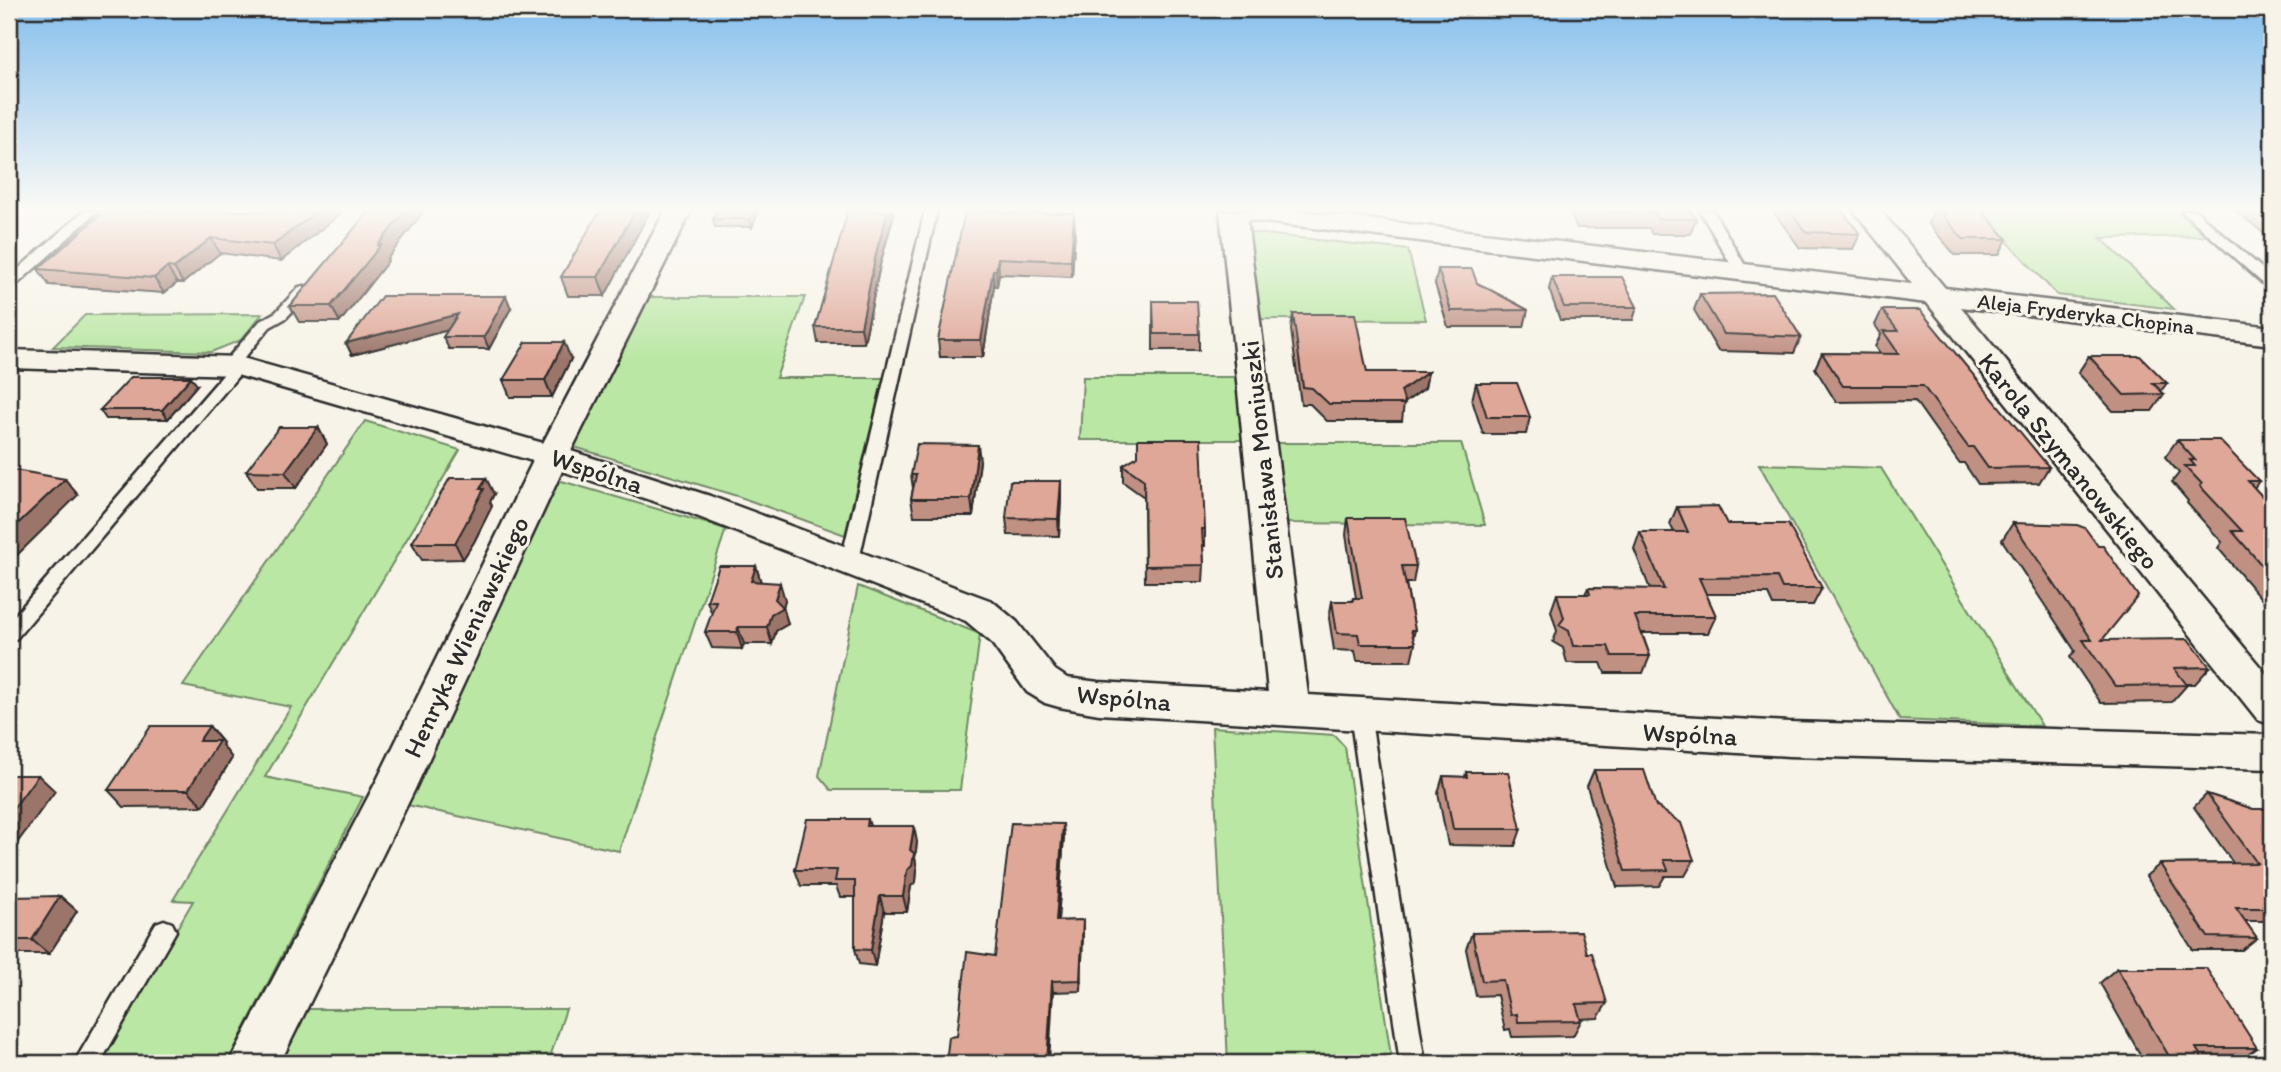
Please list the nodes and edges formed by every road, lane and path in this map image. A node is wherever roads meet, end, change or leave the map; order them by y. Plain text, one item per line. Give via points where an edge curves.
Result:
1 (35, 261) edge
2 (652, 261) edge
3 (919, 261) edge
4 (1239, 261) edge
5 (1638, 261) edge
6 (1735, 261) edge
7 (1907, 261) edge
8 (2246, 261) edge
9 (1743, 274) junction
10 (312, 279) edge
11 (9, 284) edge
12 (2272, 284) edge
13 (1935, 296) junction
14 (2272, 336) edge
15 (9, 359) edge
16 (235, 365) junction
17 (552, 456) junction
18 (850, 560) junction
19 (9, 634) edge
20 (1290, 709) junction
21 (2272, 709) edge
22 (1360, 714) junction
23 (2272, 752) edge
24 (164, 931) dead end
25 (86, 1063) edge
26 (254, 1063) edge
27 (1413, 1063) edge

1 - 11 lane
2 - 17 street, Henryka Wieniawskiego
3 - 18 lane
4 - 20 street, Stanisława Moniuszki
5 - 9 street, Aleja Fryderyka Chopina
6 - 9 lane
7 - 13 street, Karola Szymanowskiego
8 - 12 lane
9 - 13 street, Aleja Fryderyka Chopina
10 - 16 lane via 288,308 265,324
13 - 14 street, Aleja Fryderyka Chopina
13 - 21 street, Karola Szymanowskiego
15 - 16 street, Wspólna
16 - 17 street, Wspólna
16 - 19 lane
17 - 18 street, Wspólna
17 - 26 street, Henryka Wieniawskiego via 404,768
18 - 20 street, Wspólna via 979,611 1004,632 1041,681 1059,691 1098,698
20 - 22 street, Wspólna
22 - 23 street, Wspólna via 1788,739
22 - 27 lane
24 - 25 lane

